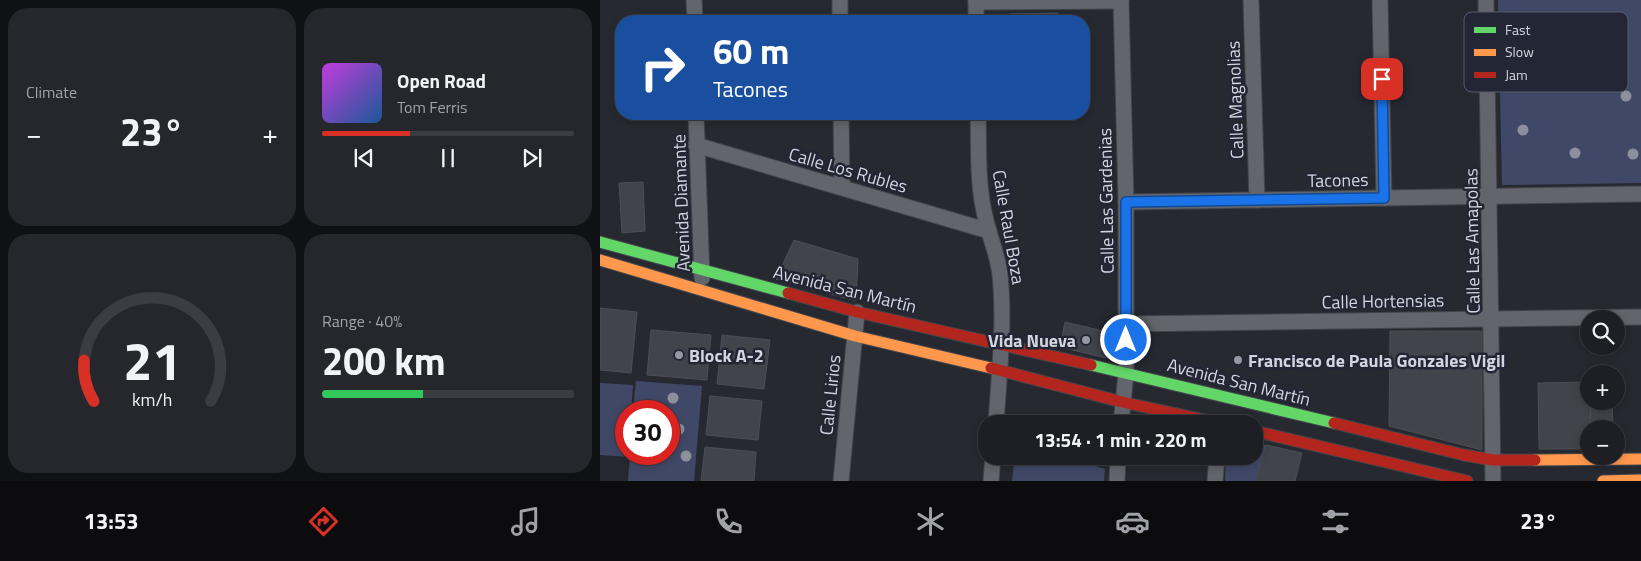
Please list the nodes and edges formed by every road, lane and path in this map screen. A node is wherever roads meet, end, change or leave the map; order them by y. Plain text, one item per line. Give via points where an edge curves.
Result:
1 (694, 0) edge
2 (840, 0) edge
3 (1121, 0) edge
4 (1250, 0) edge
5 (1380, 0) edge
6 (976, 1) edge
7 (695, 15) edge
8 (840, 15) edge
9 (976, 15) edge
10 (1488, 92) edge
11 (696, 120) edge
12 (841, 120) edge
13 (978, 120) edge
14 (696, 145) junction
15 (842, 187) junction
16 (1641, 194) edge
17 (1490, 196) junction
18 (1384, 198) junction
19 (1257, 200) junction
20 (1126, 202) junction
21 (989, 231) junction
22 (600, 242) edge
23 (600, 260) edge
24 (702, 270) junction
25 (703, 292) junction
26 (857, 312) junction
27 (1641, 317) edge
28 (1492, 318) junction
29 (1126, 324) junction
30 (855, 336) junction
31 (1002, 346) junction
32 (1000, 370) junction
33 (1126, 373) junction
34 (1222, 396) junction
35 (1122, 402) junction
36 (997, 415) edge
37 (1121, 415) edge
38 (1183, 415) edge
39 (1221, 415) edge
40 (1263, 433) edge
41 (1641, 459) edge
42 (1493, 460) junction
43 (992, 465) edge
44 (1117, 465) edge
45 (1216, 465) edge
46 (1641, 480) edge
47 (841, 481) edge
48 (991, 481) edge
49 (1116, 481) edge
50 (1215, 481) edge
51 (1468, 481) edge
52 (1493, 481) edge
53 (1602, 481) edge

1 - 7 street
2 - 8 street
3 - 6 street
3 - 20 street, Calle Las Gardenias
4 - 19 street, Calle Magnolias
5 - 18 street
6 - 9 street
10 - 17 street, Calle Las Amapolas
11 - 14 street, Avenida Diamante
12 - 15 street
13 - 21 street, Calle Raul Boza via 980,189
14 - 15 street, Calle Los Rubles
14 - 24 street, Avenida Diamante
15 - 21 street, Calle Los Rubles
16 - 17 street, Tacones
17 - 18 street, Tacones
17 - 28 street, Calle Las Amapolas
18 - 19 street, Tacones
19 - 20 street, Tacones
20 - 29 street, Calle Las Gardenias
21 - 31 street, Calle Raul Boza via 1000,273
22 - 24 main road, Avenida San Martín
23 - 25 main road
24 - 25 street, Avenida Diamante
24 - 26 main road, Avenida San Martín
25 - 30 main road
26 - 30 street, Calle Lirios
26 - 31 main road, Avenida San Martín
27 - 28 street, Calle Hortensias
28 - 29 street, Calle Hortensias
28 - 42 street, Calle Las Amapolas
29 - 33 street, Calle Las Gardenias
30 - 32 main road
30 - 47 street, Calle Lirios
31 - 32 street, Calle Raul Boza
31 - 33 main road, Avenida San Martín
32 - 35 main road
32 - 36 street, Calle Raul Boza
33 - 34 main road, Avenida San Martín
33 - 35 street, Calle Las Gardenias
34 - 39 street
34 - 42 main road, Avenida San Martín
35 - 37 street, Calle Las Gardenias
35 - 38 main road
40 - 51 main road
41 - 42 main road, Avenida San Martín
42 - 52 street, Calle Las Amapolas
43 - 48 street
44 - 49 street
45 - 50 street
46 - 53 main road

